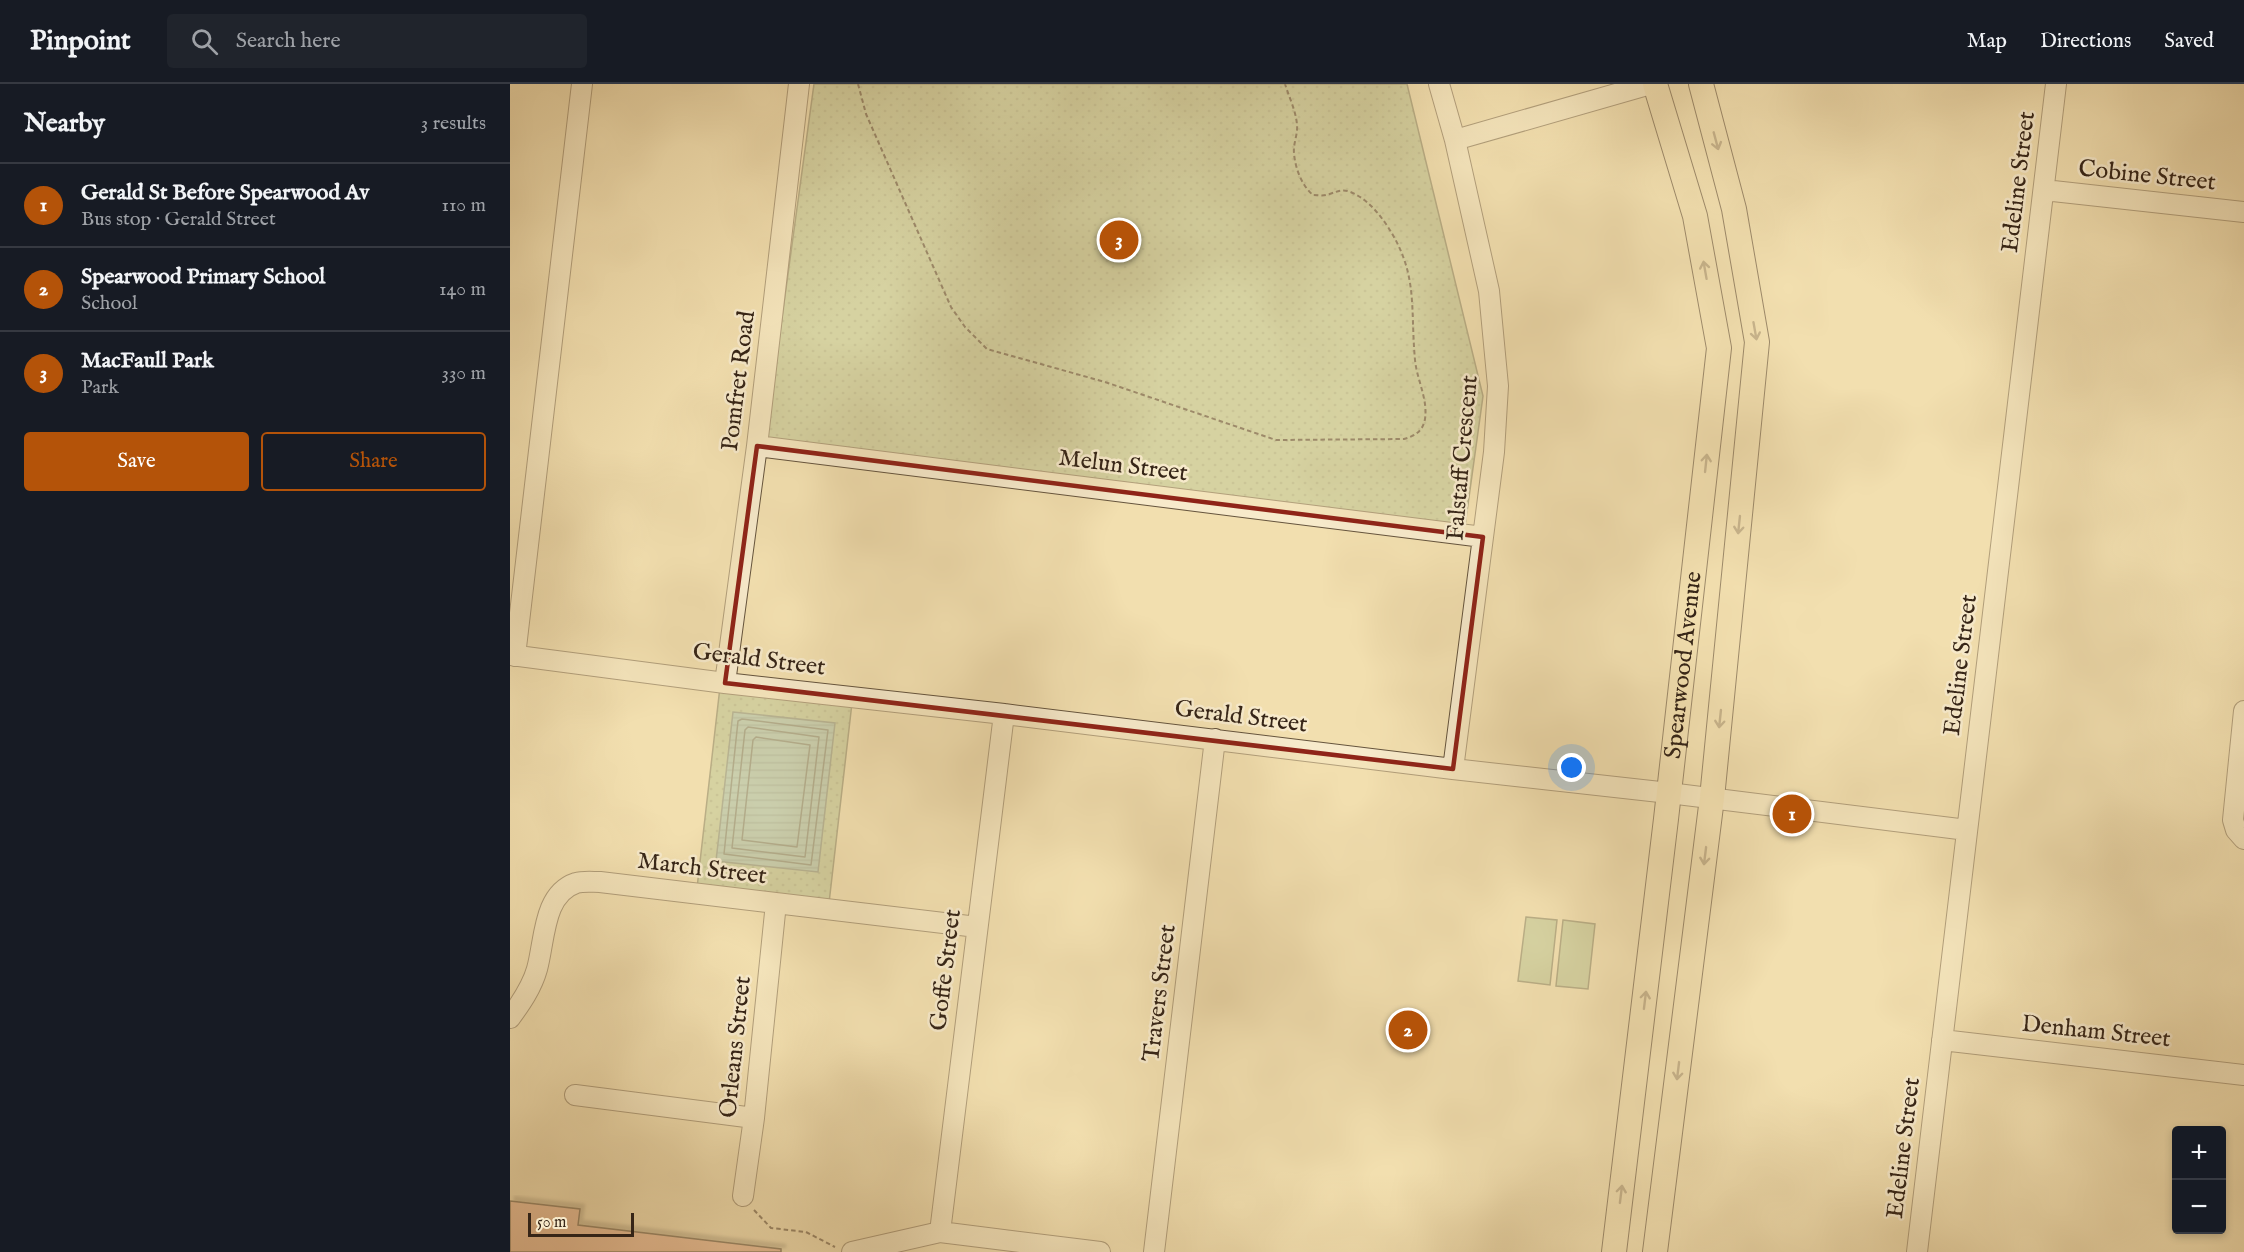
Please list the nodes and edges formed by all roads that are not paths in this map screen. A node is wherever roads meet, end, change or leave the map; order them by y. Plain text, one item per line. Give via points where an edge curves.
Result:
1 (582, 84) edge
2 (799, 84) edge
3 (1439, 84) edge
4 (1653, 84) edge
5 (1701, 84) edge
6 (2056, 84) edge
7 (1455, 140) junction
8 (2044, 190) junction
9 (1734, 209) junction
10 (2244, 212) edge
11 (1695, 216) junction
12 (758, 446) junction
13 (1483, 537) junction
14 (512, 655) edge
15 (725, 683) junction
16 (2244, 711) edge
17 (1004, 714) junction
18 (1215, 739) junction
19 (1453, 769) junction
20 (1669, 793) junction
21 (1712, 798) junction
22 (1967, 830) junction
23 (2244, 839) edge
24 (776, 903) junction
25 (977, 927) junction
26 (510, 1018) edge
27 (1942, 1040) junction
28 (2244, 1075) edge
29 (574, 1095) dead end
30 (754, 1118) junction
31 (743, 1196) road end
32 (940, 1232) junction
33 (852, 1252) edge
34 (1100, 1252) edge
35 (1154, 1252) edge
36 (1614, 1252) edge
37 (1655, 1252) edge
38 (1917, 1252) edge

1 - 14 street
2 - 12 street, Pomfret Road
3 - 7 street, Falstaff Crescent
4 - 7 street
4 - 11 main road, Spearwood Avenue
5 -> 9 main road, Spearwood Avenue
6 - 8 street, Edeline Street
7 - 13 street, Falstaff Crescent via 1489,291 1495,339 1498,386 1494,452
8 - 10 street, Cobine Street
8 - 22 street, Edeline Street
9 - 11 main road
9 -> 21 main road, Spearwood Avenue via 1757,342
20 -> 11 main road, Spearwood Avenue via 1719,348
12 - 13 street, Melun Street
12 - 15 street, Pomfret Road
13 - 19 street, Falstaff Crescent
14 - 15 street, Gerald Street
15 - 17 street, Gerald Street
16 - 23 street via 2233,820
17 - 18 street, Gerald Street
17 - 25 street, Goffe Street
18 - 19 street, Gerald Street
18 - 35 street, Travers Street
19 - 20 street, Gerald Street
20 - 21 street, Gerald Street
36 -> 20 main road, Spearwood Avenue
21 - 22 street, Gerald Street
21 -> 37 main road, Spearwood Avenue
22 - 27 street, Edeline Street
24 - 25 street, March Street
24 - 26 street, March Street via 600,882 579,882 564,888 551,906 537,969 525,998
24 - 30 street, Orleans Street
25 - 32 street, Goffe Street
27 - 28 street, Denham Street
27 - 38 street, Edeline Street
29 - 30 street
30 - 31 street, Orleans Street
32 - 33 street
32 - 34 street

